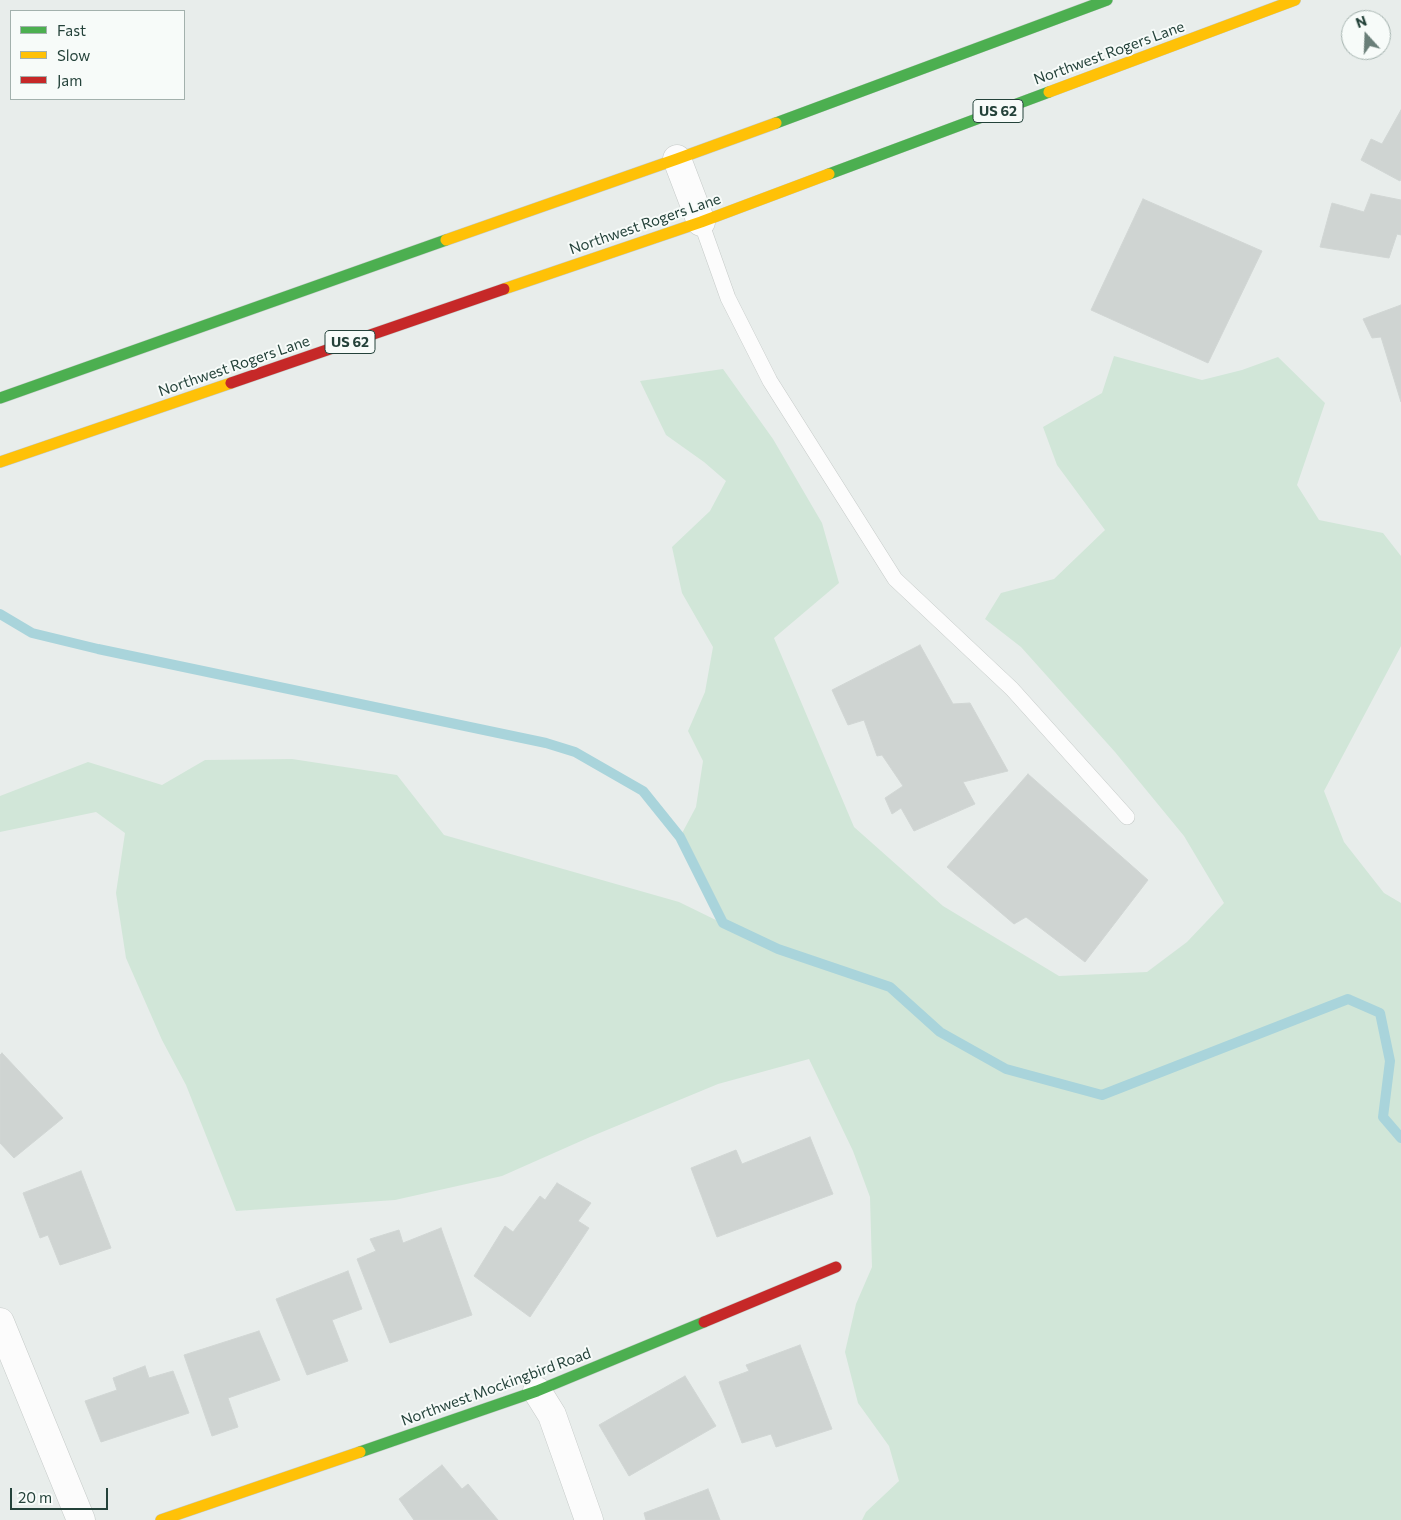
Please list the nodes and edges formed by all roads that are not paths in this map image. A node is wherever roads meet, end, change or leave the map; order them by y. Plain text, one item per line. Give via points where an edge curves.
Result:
1 (1107, 0) edge
2 (1295, 0) edge
3 (677, 159) junction
4 (701, 222) junction
5 (0, 398) edge
6 (0, 462) edge
7 (1127, 817) dead end
8 (836, 1267) dead end
9 (0, 1322) edge
10 (537, 1392) junction
11 (81, 1520) edge
12 (162, 1520) edge
13 (589, 1520) edge

1 - 3 main road
2 - 4 main road, Northwest Rogers Lane / US 62
3 - 4 street
3 - 5 main road
4 - 6 main road, Northwest Rogers Lane / US 62
4 - 7 lane via 728,298 770,381 895,579 1012,688
8 - 10 main road, Northwest Mockingbird Road
9 - 11 street
10 - 12 main road, Northwest Mockingbird Road
10 - 13 street via 552,1415

